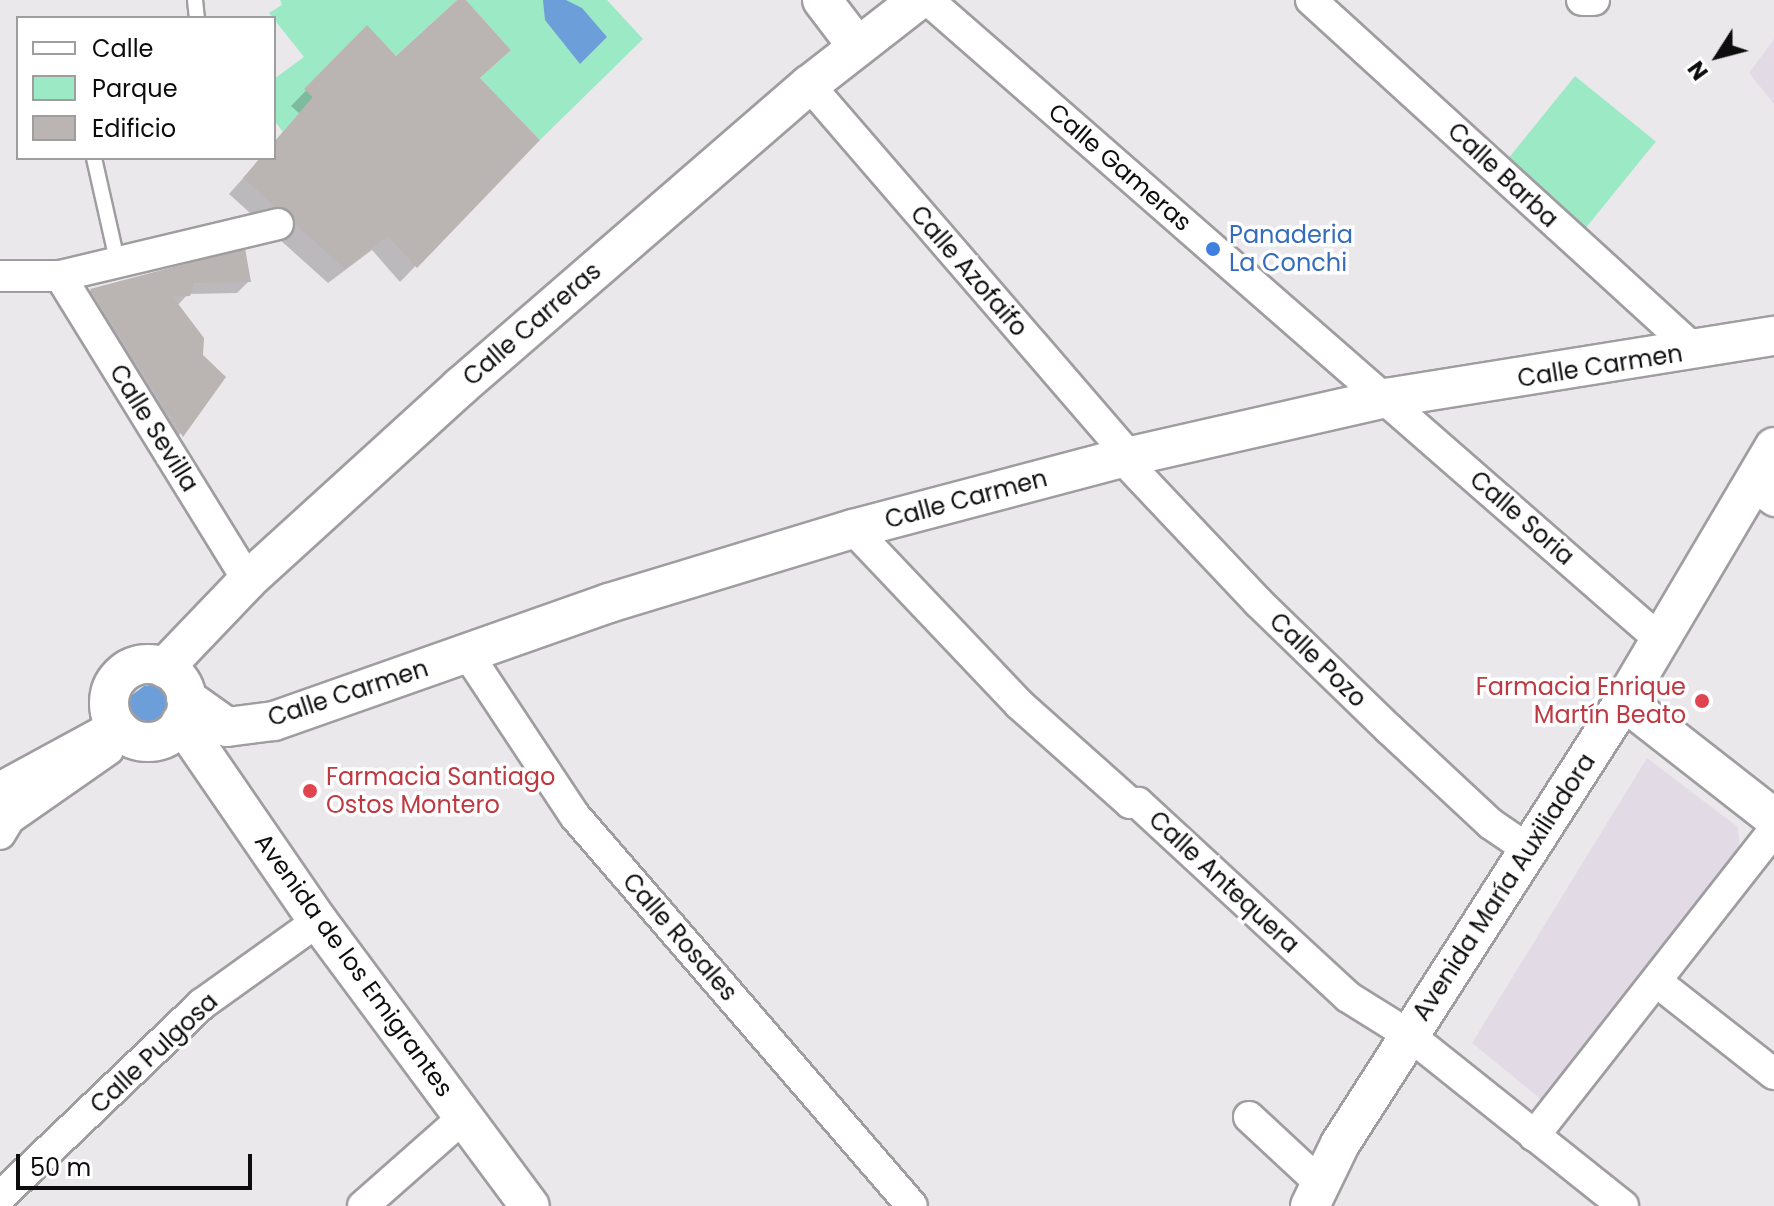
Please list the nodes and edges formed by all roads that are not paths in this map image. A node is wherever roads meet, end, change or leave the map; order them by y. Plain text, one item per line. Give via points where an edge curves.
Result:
1 (822, 0) edge
2 (918, 0) edge
3 (928, 0) edge
4 (1311, 0) edge
5 (1582, 0) edge
6 (1594, 0) edge
7 (857, 46) junction
8 (809, 85) junction
9 (94, 160) edge
10 (278, 224) dead end
11 (117, 260) junction
12 (0, 276) edge
13 (60, 276) junction
14 (1774, 336) edge
15 (1696, 351) junction
16 (1386, 398) junction
17 (1774, 447) edge
18 (1126, 457) junction
19 (1764, 494) edge
20 (853, 529) junction
21 (248, 580) junction
22 (1658, 638) junction
23 (467, 653) junction
24 (164, 668) junction
25 (1624, 701) junction
26 (184, 710) junction
27 (122, 732) junction
28 (0, 792) edge
29 (1774, 818) edge
30 (1774, 830) edge
31 (0, 834) edge
32 (1526, 848) junction
33 (318, 921) junction
34 (1657, 982) junction
35 (1409, 1035) junction
36 (1774, 1074) edge
37 (464, 1117) junction
38 (1249, 1117) dead end
39 (1534, 1136) junction
40 (1315, 1195) edge
41 (0, 1197) edge
42 (363, 1206) edge
43 (530, 1206) edge
44 (912, 1206) edge
45 (1623, 1206) edge

1 - 7 street
2 - 7 street, Calle Carreras
3 - 16 street, Calle Gameras
4 - 15 street, Calle Barba
5 - 6 street
7 - 8 street, Calle Carreras
8 - 18 street, Calle Azofaifo
8 - 21 street, Calle Carreras
9 - 11 lane
10 - 11 street
11 - 13 street
12 - 13 street
13 - 21 street, Calle Sevilla
14 - 15 street, Calle Carmen
15 - 16 street, Calle Carmen
16 - 18 street, Calle Carmen
16 - 22 street, Calle Soria
17 - 19 street, Avenida María Auxiliadora
18 - 20 street, Calle Carmen
18 - 32 street, Calle Pozo via 1357,698 1491,824
19 - 22 street, Avenida María Auxiliadora
20 - 23 street, Calle Carmen via 609,603
20 - 35 street, Calle Antequera via 1019,704 1130,803 1138,803 1348,997
21 - 24 street, Calle Carreras
22 - 25 street, Avenida María Auxiliadora
23 - 26 street, Calle Carmen via 274,721 227,727
23 - 44 street, Calle Rosales via 575,816
24 - 26 street via 174,675
24 - 27 street via 138,665 117,679 109,703
25 - 29 street
25 - 32 street, Avenida María Auxiliadora
26 - 27 street via 163,739
26 - 33 street, Avenida de los Emigrantes
27 - 28 street
27 - 31 street via 9,819
30 - 34 street
32 - 35 street, Avenida María Auxiliadora
33 - 37 street, Avenida de los Emigrantes
33 - 41 street, Calle Pulgosa via 202,1004
34 - 36 street
34 - 39 street
35 - 39 street, Calle Antequera
35 - 40 street, Avenida María Auxiliadora
37 - 42 street
37 - 43 street, Avenida de los Emigrantes
38 - 40 street
39 - 45 street, Calle Antequera

